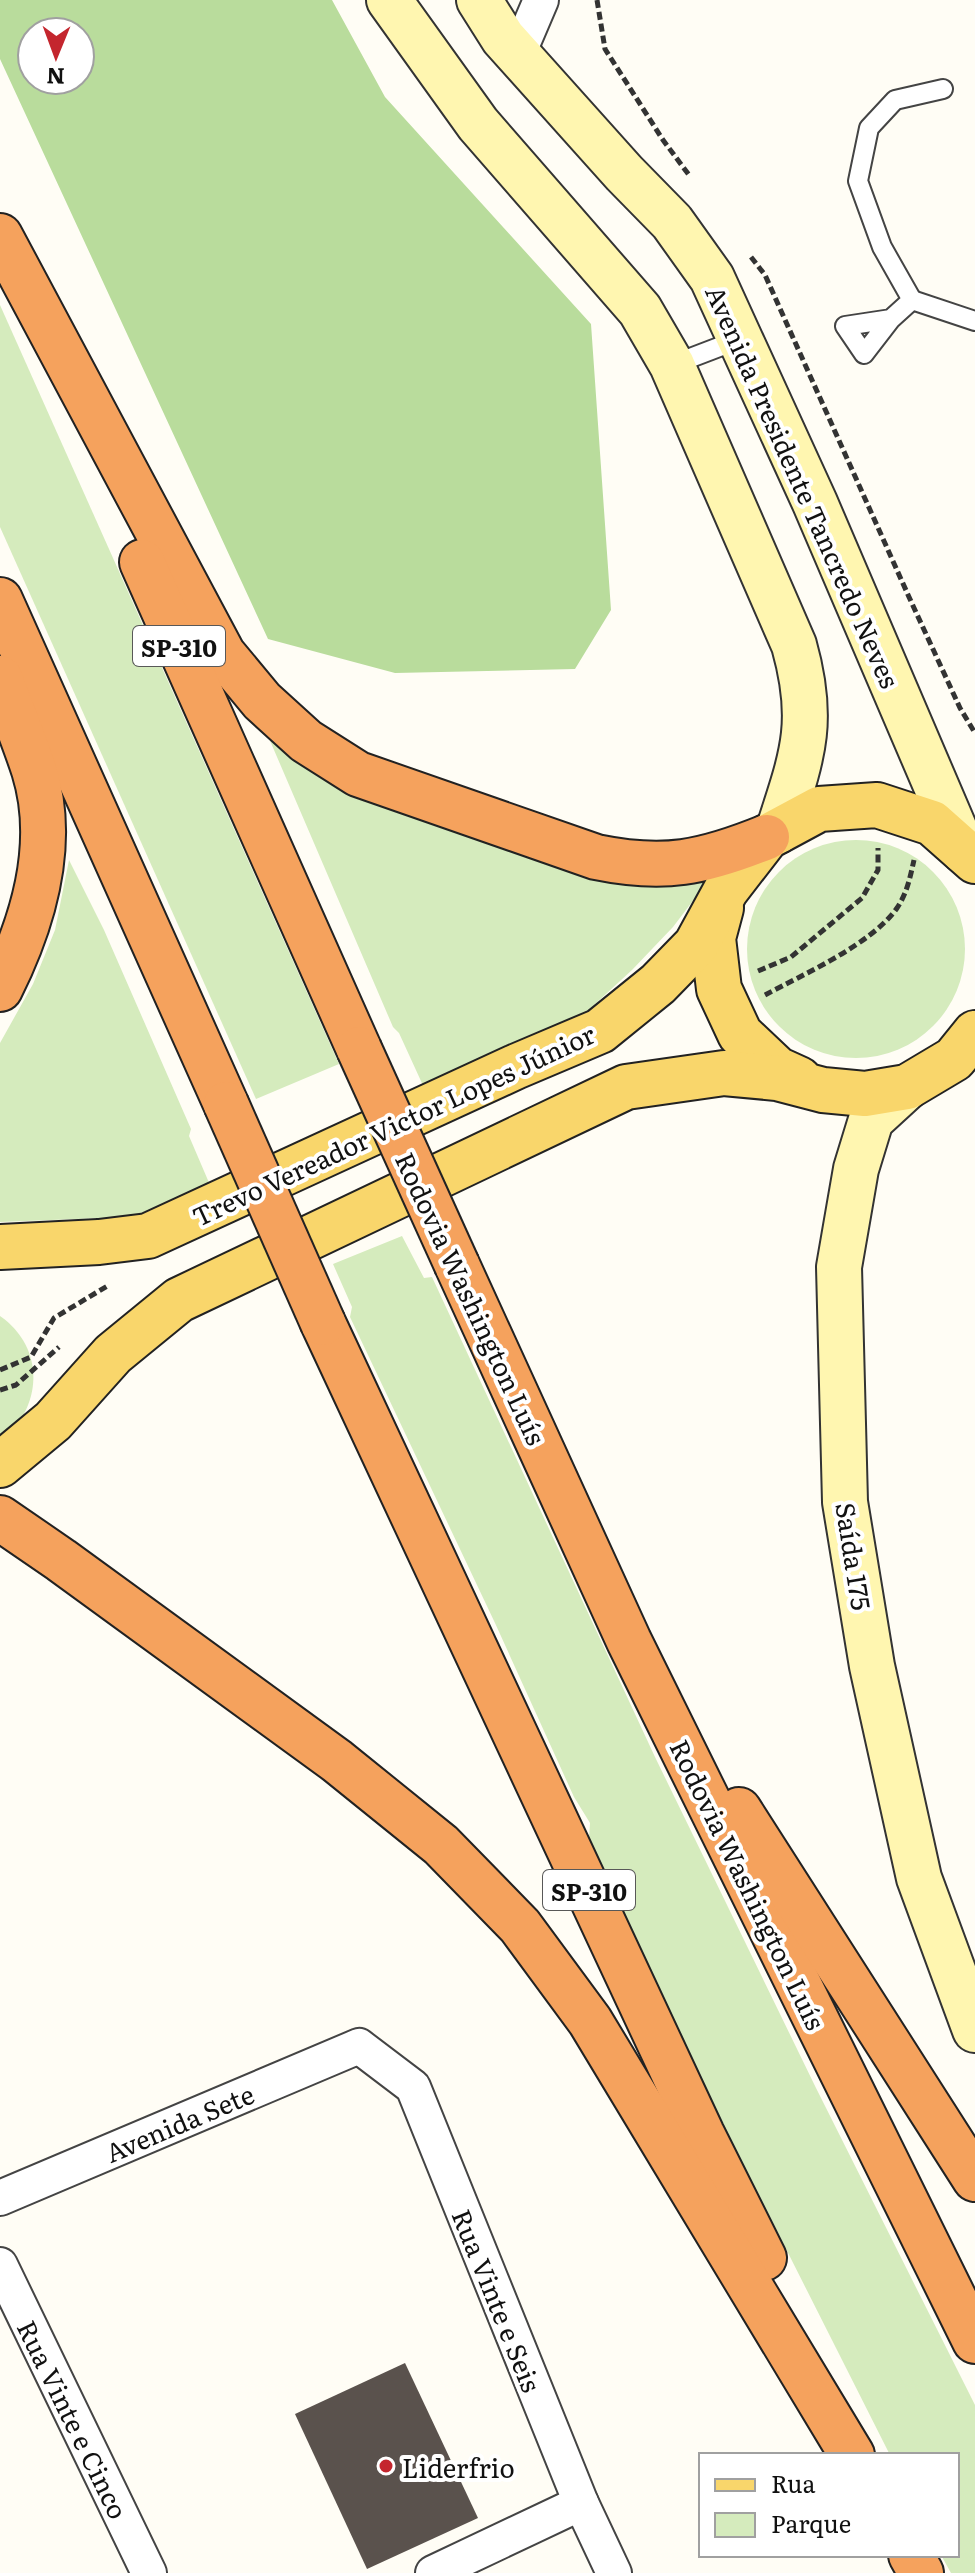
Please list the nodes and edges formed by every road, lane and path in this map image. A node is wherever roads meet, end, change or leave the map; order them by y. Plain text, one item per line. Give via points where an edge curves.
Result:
1 (389, 0) edge
2 (479, 0) edge
3 (509, 0) edge
4 (541, 0) edge
5 (518, 54) junction
6 (943, 89) dead end
7 (0, 239) edge
8 (912, 300) junction
9 (891, 319) junction
10 (975, 321) edge
11 (741, 339) junction
12 (672, 365) junction
13 (0, 600) edge
14 (0, 678) edge
15 (960, 708) dead end
16 (975, 733) edge
17 (772, 834) junction
18 (970, 856) edge
19 (726, 890) junction
20 (0, 989) edge
21 (975, 1033) edge
22 (975, 1071) edge
23 (919, 1080) junction
24 (823, 1090) junction
25 (0, 1247) edge
26 (0, 1465) edge
27 (0, 1518) edge
28 (629, 1641) junction
29 (975, 2030) edge
30 (359, 2046) joint
31 (975, 2179) edge
32 (0, 2198) edge
33 (0, 2265) edge
34 (975, 2341) edge
35 (851, 2453) edge
36 (860, 2453) edge
37 (581, 2503) junction
38 (149, 2573) edge
39 (433, 2573) edge
40 (614, 2573) edge

1 - 12 main road via 478,124 640,310
2 - 5 main road, Avenida Presidente Tancredo Neves
3 - 5 main road
4 - 5 street
5 - 11 main road, Avenida Presidente Tancredo Neves via 672,222 712,278
6 - 8 lane via 895,100 869,128 858,181 882,247
7 - 17 highway via 223,654 262,701 306,741 358,774 596,857 630,864 700,860
7 - 28 highway, Rodovia Washington Luís / SP-310, bridge via 359,1049
8 - 9 lane
8 - 10 lane
9 - 9 lane via 864,354 845,326
11 - 12 lane
11 - 18 main road, Avenida Presidente Tancredo Neves
12 - 17 main road via 803,676 805,741 798,773
13 - 36 highway, SP-310, bridge via 323,1323 702,2134
14 - 20 highway via 35,773 44,824 40,875 28,925
15 - 16 path
17 - 18 main road, Trevo Vereador Victor Lopes Júnior via 819,809 877,805 932,823
17 - 19 main road, Trevo Vereador Victor Lopes Júnior
19 - 24 main road, Trevo Vereador Victor Lopes Júnior via 713,938 719,989 740,1034 777,1069
19 - 25 main road, Trevo Vereador Victor Lopes Júnior via 696,945 600,1031 148,1236
21 - 23 main road, Trevo Vereador Victor Lopes Júnior via 954,1059
22 - 23 main road
23 - 24 main road, Trevo Vereador Victor Lopes Júnior via 865,1094
23 - 29 main road, Saída 175 via 871,1120 856,1169 839,1267 845,1502 872,1666 919,1878
24 - 26 main road, Trevo Vereador Victor Lopes Júnior via 777,1078 724,1073 626,1087 179,1300 113,1354 53,1421
27 - 35 highway via 337,1761 441,1845 520,1926 590,2021
28 - 31 highway
28 - 34 highway, Rodovia Washington Luís / SP-310
30 - 32 street, Avenida Sete
30 - 37 street, Rua Vinte e Seis via 413,2087
33 - 38 street, Rua Vinte e Cinco
37 - 39 street
37 - 40 street, Rua Vinte e Seis

